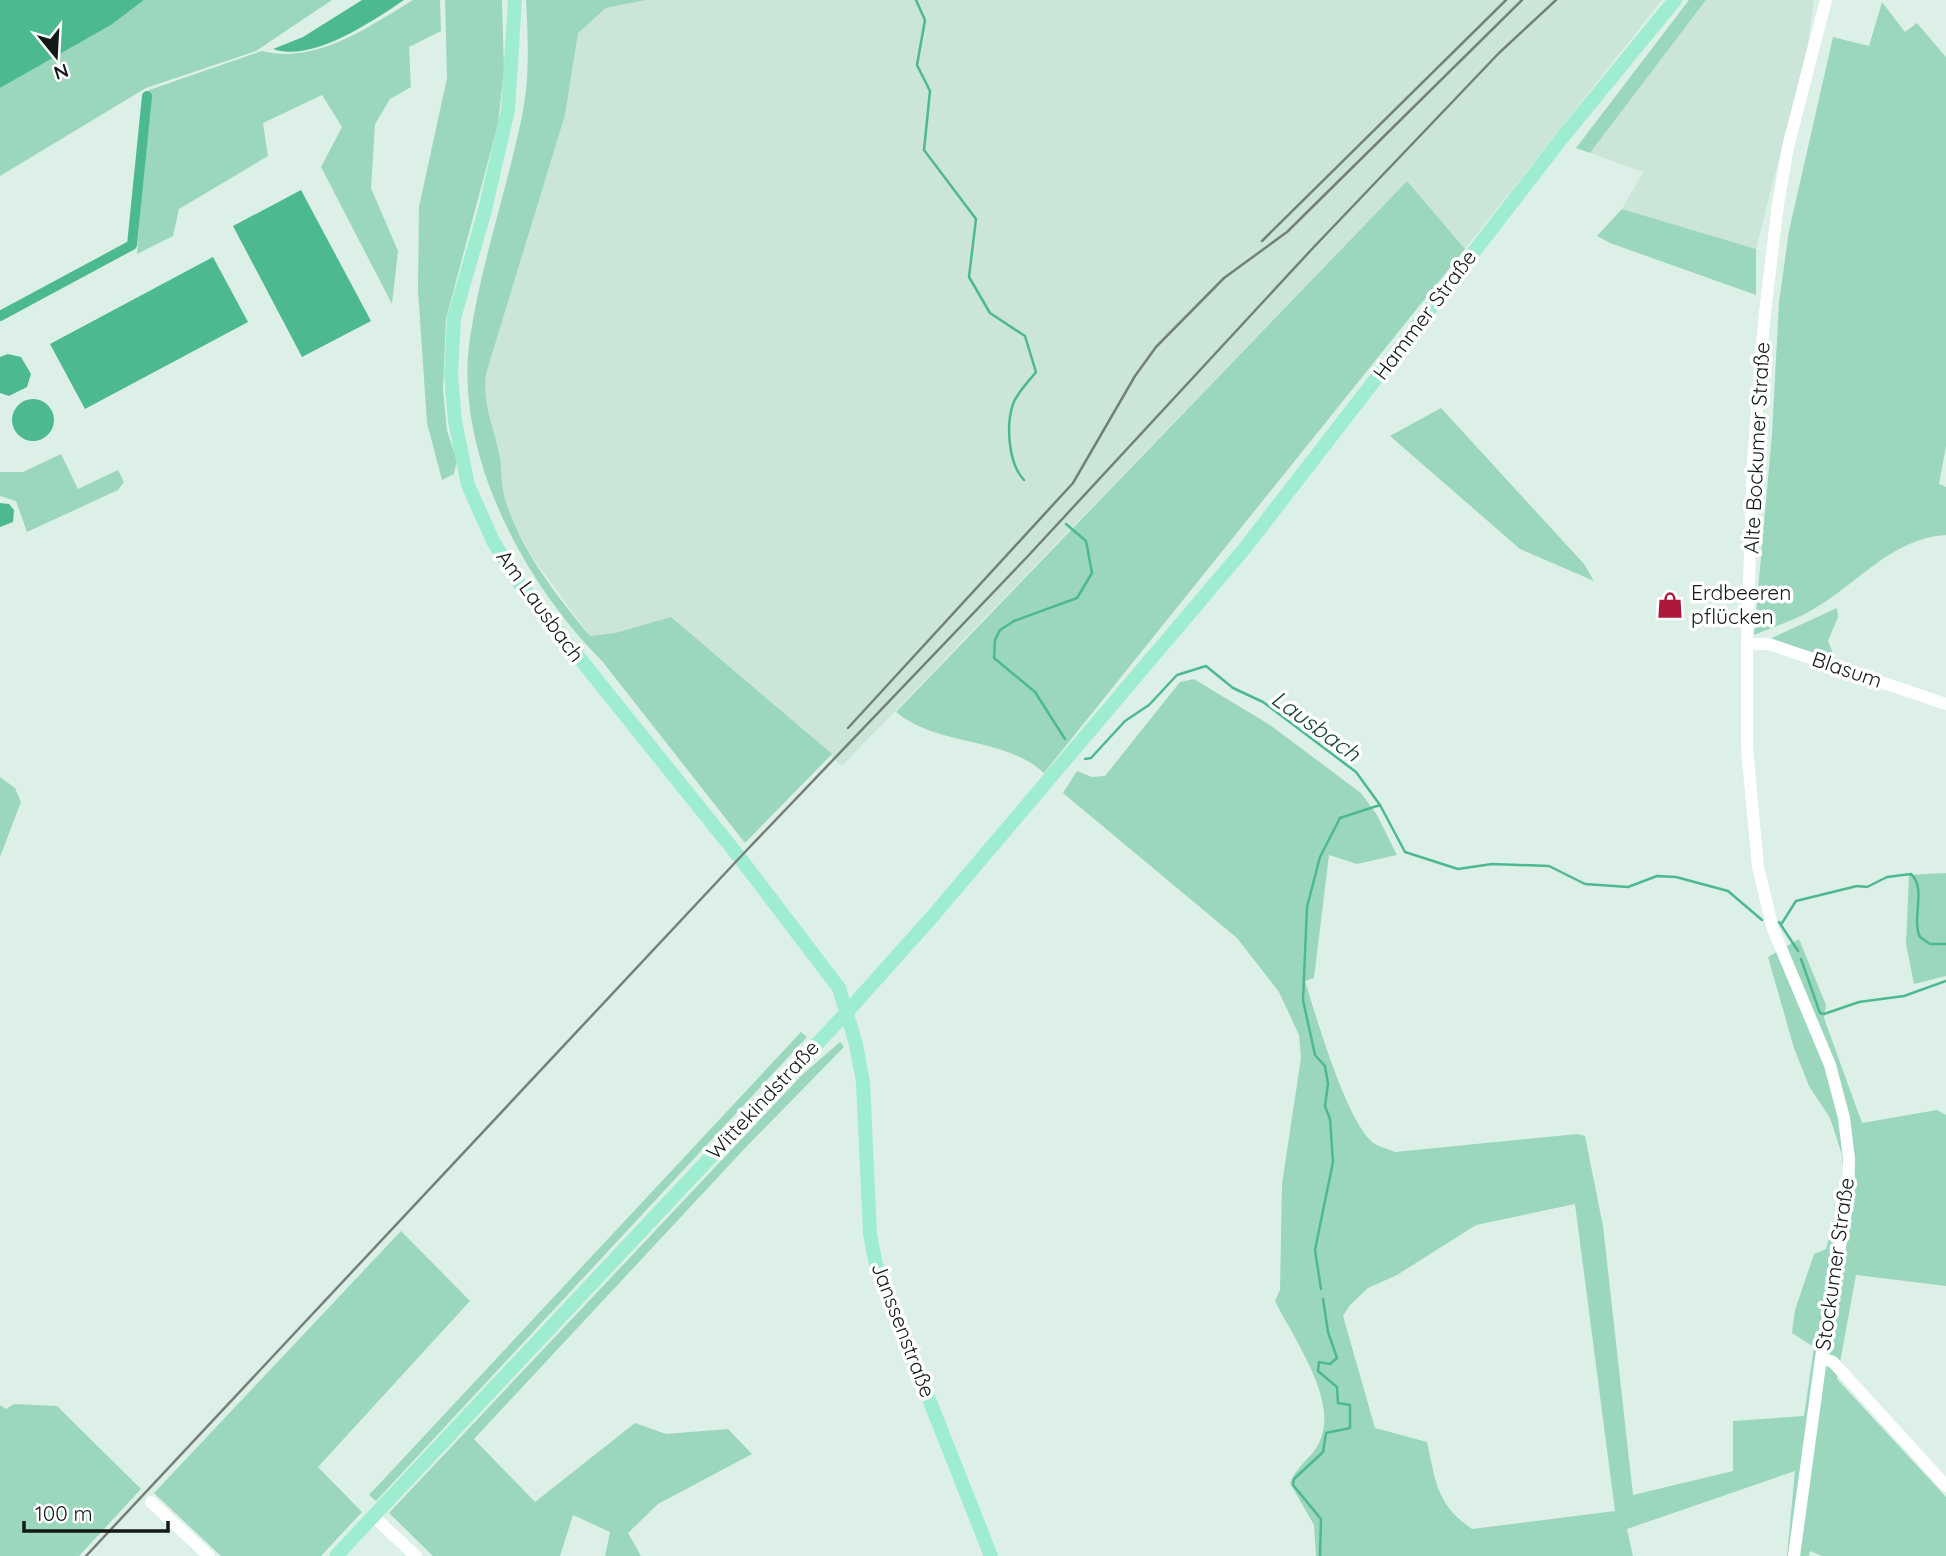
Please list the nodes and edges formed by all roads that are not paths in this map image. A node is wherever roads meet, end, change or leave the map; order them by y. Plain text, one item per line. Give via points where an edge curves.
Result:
1 (515, 0) edge
2 (1675, 0) edge
3 (1826, 0) edge
4 (1176, 630) joint
5 (1747, 644) junction
6 (1946, 704) edge
7 (1765, 902) joint
8 (847, 1012) junction
9 (1821, 1358) junction
10 (1946, 1486) edge
11 (151, 1502) dead end
12 (373, 1516) junction
13 (209, 1556) edge
14 (336, 1556) edge
15 (416, 1556) edge
16 (991, 1556) edge
17 (1794, 1556) edge

1 - 8 main road, Am Lausbach via 508,110 454,317 452,395 468,485 492,541 520,584 814,954 839,988
2 - 4 main road, Hammer Straße via 1448,283 1306,473
3 - 5 street, Alte Bockumer Straße via 1778,204 1753,461
4 - 8 main road, Wittekindstraße
5 - 6 street, Blasum via 1769,644
5 - 7 street, Alte Bockumer Straße via 1747,749
7 - 9 street, Stockumer Straße via 1830,1065 1847,1136 1847,1200
8 - 12 main road, Wittekindstraße
8 - 16 main road, Janssenstraße via 863,1082 870,1234 876,1265
9 - 10 street via 1833,1362
9 - 17 street, Stockumer Straße
11 - 13 street
12 - 14 main road, Wittekindstraße
12 - 15 street

